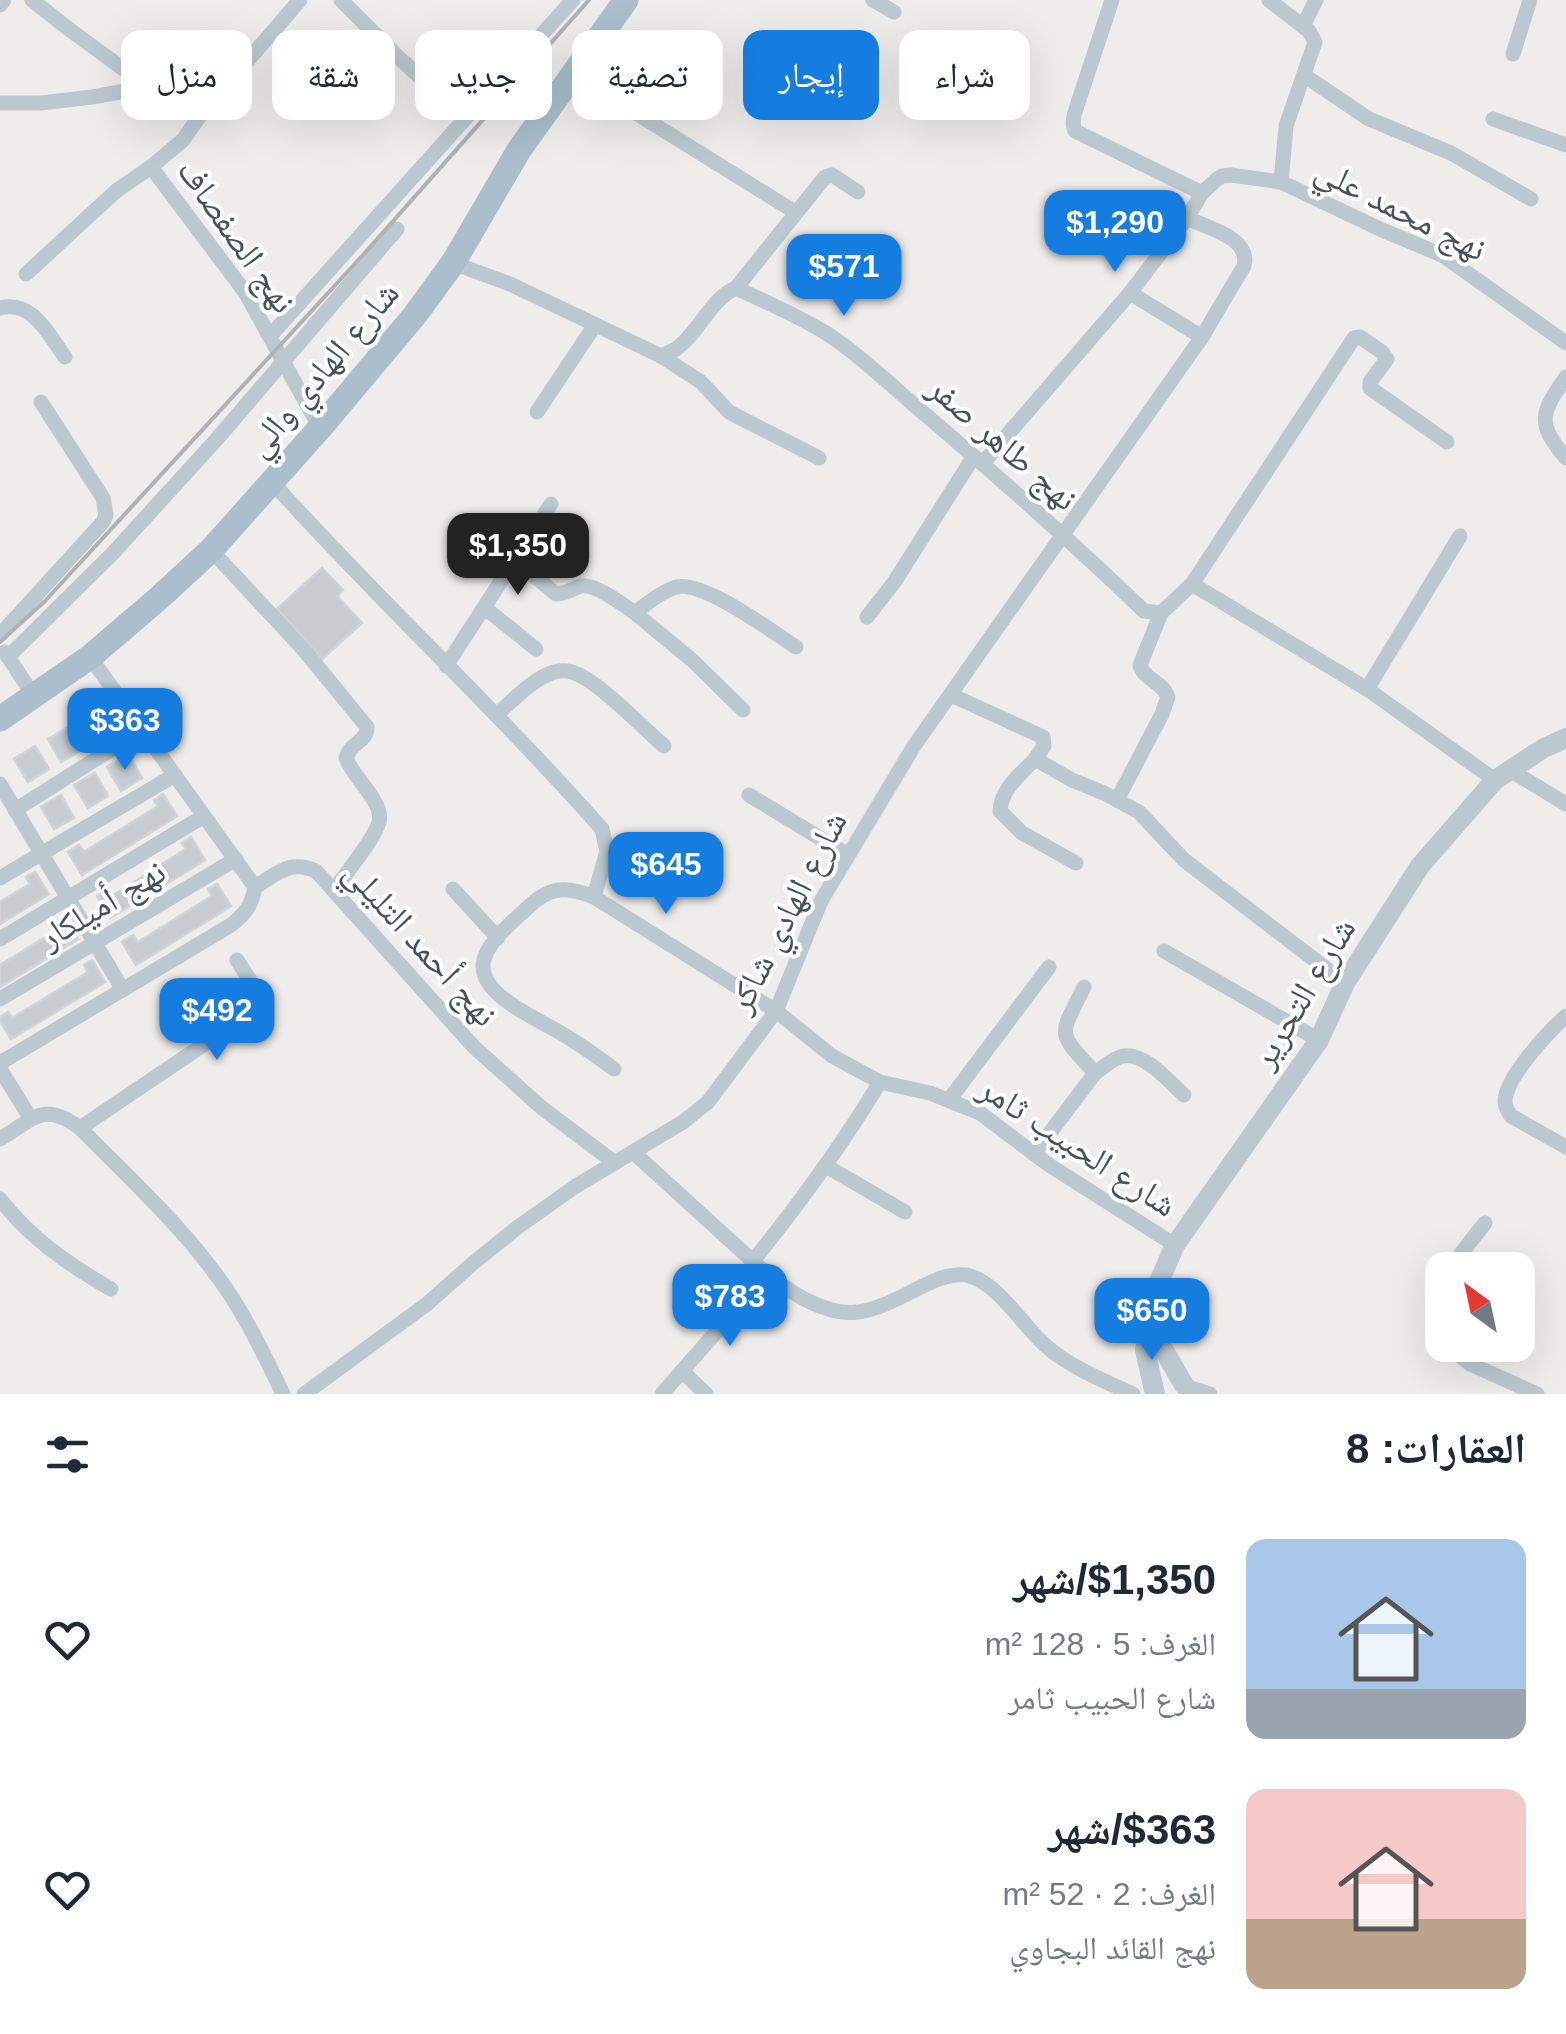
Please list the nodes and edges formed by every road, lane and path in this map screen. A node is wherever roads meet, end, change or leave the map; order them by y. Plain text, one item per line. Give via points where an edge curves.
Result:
1 (32, 0) edge
2 (300, 0) edge
3 (626, 0) edge
4 (873, 0) edge
5 (1112, 0) edge
6 (1270, 0) edge
7 (1316, 0) edge
8 (1530, 0) edge
9 (348, 2) edge
10 (567, 2) edge
11 (894, 12) dead end
12 (1304, 26) junction
13 (543, 30) edge
14 (605, 30) edge
15 (1512, 54) dead end
16 (252, 56) edge
17 (121, 67) edge
18 (415, 73) edge
19 (572, 75) edge
20 (1305, 76) junction
21 (121, 92) edge
22 (0, 102) edge
23 (1493, 119) dead end
24 (197, 120) edge
25 (464, 120) edge
26 (647, 120) edge
27 (1566, 145) edge
28 (151, 167) junction
29 (1281, 182) junction
30 (858, 192) dead end
31 (1202, 193) junction
32 (1530, 198) dead end
33 (795, 212) junction
34 (1187, 218) junction
35 (396, 228) dead end
36 (454, 263) junction
37 (26, 274) dead end
38 (736, 288) junction
39 (1130, 293) junction
40 (0, 308) edge
41 (595, 324) junction
42 (271, 335) junction
43 (1202, 337) junction
44 (1566, 343) edge
45 (661, 356) junction
46 (64, 357) dead end
47 (284, 359) junction
48 (1566, 377) edge
49 (41, 402) dead end
50 (537, 412) dead end
51 (320, 428) junction
52 (1447, 442) dead end
53 (820, 458) dead end
54 (1566, 458) edge
55 (979, 459) junction
56 (272, 482) junction
57 (551, 504) dead end
58 (1064, 534) junction
59 (1460, 536) dead end
60 (211, 550) junction
61 (516, 561) junction
62 (1192, 584) junction
63 (485, 608) junction
64 (635, 613) junction
65 (1162, 613) junction
66 (867, 616) dead end
67 (0, 634) edge
68 (796, 647) dead end
69 (536, 649) dead end
70 (4, 651) edge
71 (90, 656) junction
72 (446, 666) junction
73 (1367, 689) junction
74 (33, 694) junction
75 (951, 695) junction
76 (743, 710) dead end
77 (496, 716) junction
78 (0, 719) edge
79 (142, 730) junction
80 (1566, 738) edge
81 (664, 746) dead end
82 (1034, 759) junction
83 (174, 775) junction
84 (1502, 775) junction
85 (0, 784) edge
86 (748, 796) dead end
87 (1117, 800) junction
88 (1566, 804) edge
89 (15, 810) junction
90 (204, 816) junction
91 (42, 854) junction
92 (848, 856) junction
93 (236, 860) junction
94 (1076, 863) dead end
95 (0, 878) edge
96 (256, 887) junction
97 (452, 889) dead end
98 (334, 890) junction
99 (594, 897) junction
100 (68, 898) junction
101 (498, 938) junction
102 (0, 939) edge
103 (95, 943) junction
104 (1164, 951) dead end
105 (237, 960) dead end
106 (1049, 967) dead end
107 (1345, 983) junction
108 (1084, 986) dead end
109 (122, 990) junction
110 (0, 1000) edge
111 (776, 1011) junction
112 (1566, 1016) edge
113 (1318, 1040) junction
114 (0, 1066) edge
115 (614, 1068) dead end
116 (1095, 1073) junction
117 (880, 1082) junction
118 (1184, 1096) dead end
119 (950, 1100) junction
120 (31, 1119) junction
121 (80, 1128) junction
122 (0, 1140) edge
123 (1566, 1147) edge
124 (633, 1152) junction
125 (1034, 1154) junction
126 (615, 1163) junction
127 (826, 1166) junction
128 (0, 1198) edge
129 (905, 1212) dead end
130 (1485, 1223) dead end
131 (1175, 1244) junction
132 (1462, 1252) edge
133 (753, 1261) junction
134 (767, 1274) junction
135 (112, 1290) dead end
136 (1148, 1323) junction
137 (1468, 1362) edge
138 (682, 1371) junction
139 (1187, 1389) edge
140 (284, 1394) edge
141 (304, 1394) edge
142 (662, 1394) edge
143 (706, 1394) edge
144 (1134, 1394) edge
145 (1156, 1394) edge
146 (1210, 1394) edge
147 (1538, 1394) edge

1 - 17 street, نهج الصفصاف
2 - 16 street
3 - 14 main road, شارع الهادي والي
4 - 11 street
5 - 31 street via 1074,114 1075,130
6 - 12 street
7 - 12 street
8 - 15 street
9 - 18 street
10 - 13 street
12 - 20 street, نهج محمد علي via 1315,42
19 - 36 main road, شارع الهادي والي via 518,150
20 - 29 street, نهج محمد علي via 1286,126
20 - 32 street via 1369,118 1452,152
21 - 22 street
23 - 27 street
24 - 28 street, نهج الصفصاف
25 - 42 street
26 - 33 street
28 - 37 street
28 - 42 street, نهج الصفصاف
29 - 31 street via 1230,175 1216,178
29 - 44 street, نهج محمد علي via 1455,262
30 - 33 street via 829,176
31 - 34 street
33 - 38 street
34 - 39 street
34 - 43 street, شارع الهادي شاكر via 1234,240 1246,254
35 - 47 street
36 - 41 street
36 - 51 main road, شارع الهادي والي
38 - 45 street
38 - 55 street, نهج طاهر صفر via 827,334
39 - 43 street
39 - 55 street
40 - 46 street via 30,312
41 - 45 street
41 - 50 street
42 - 47 street, نهج الصفصاف
43 - 58 street, شارع الهادي شاكر
45 - 53 street via 701,382 730,412
47 - 51 street, نهج الصفصاف
47 - 70 street via 113,553
48 - 54 street via 1545,412 1550,440
49 - 67 street via 104,498 106,514
51 - 56 main road, شارع الهادي والي
52 - 62 street via 1370,388 1387,358 1354,338
55 - 58 street, نهج طاهر صفر
55 - 66 street
56 - 60 main road, شارع الهادي والي
56 - 72 street
57 - 61 street
58 - 65 street, نهج طاهر صفر via 1144,611
58 - 75 street, شارع الهادي شاكر
59 - 73 street
60 - 71 main road, شارع الهادي والي
60 - 98 street via 366,727 346,758 372,798 378,822
61 - 63 street
61 - 64 street via 556,594 589,586
62 - 65 street
62 - 73 street
63 - 69 street
63 - 72 street
64 - 68 street via 678,586 693,586
64 - 76 street
65 - 87 street via 1140,665 1168,697
70 - 74 street
71 - 74 main road, شارع الهادي والي
71 - 79 street
72 - 77 street
73 - 84 street
74 - 78 main road, شارع الهادي والي
75 - 82 street via 1043,736
75 - 92 street, شارع الهادي شاكر
77 - 81 street via 542,678 568,670
77 - 99 street via 602,829 608,851
79 - 83 street
79 - 89 street
80 - 84 street, شارع التحرير
82 - 87 street
82 - 94 street via 1000,800 1000,811 1022,833
83 - 90 street
83 - 91 street
84 - 88 street
84 - 107 street, شارع التحرير via 1420,866
85 - 89 street
86 - 92 street
87 - 107 street
89 - 91 street
90 - 93 street
90 - 100 street
91 - 95 street
91 - 100 street
92 - 111 street, شارع الهادي شاكر via 821,901
93 - 96 street
93 - 103 street, نهج أميلكار
96 - 98 street, نهج أحمد التليلي via 298,865 316,871
96 - 109 street via 252,904 231,925
97 - 101 street
98 - 126 street, نهج أحمد التليلي via 474,1047
99 - 101 street via 562,888 546,894
99 - 111 street, شارع الحبيب ثامر
100 - 102 street
100 - 103 street
101 - 115 street via 483,963 493,987
103 - 109 street
103 - 110 street, نهج أميلكار
104 - 113 street
105 - 121 street via 256,993 249,1014
106 - 119 street
107 - 113 street, شارع التحرير
108 - 116 street via 1064,1034
109 - 114 street
111 - 117 street, شارع الحبيب ثامر via 832,1056
111 - 124 street, شارع الهادي شاكر via 708,1102
112 - 123 street via 1526,1057 1505,1098 1512,1116
113 - 131 street, شارع التحرير
114 - 120 street
116 - 118 street via 1126,1055 1142,1059
116 - 125 street
117 - 119 street, شارع الحبيب ثامر
117 - 127 street
119 - 125 street, شارع الحبيب ثامر
120 - 121 street via 50,1112
120 - 122 street
121 - 140 street via 162,1210 222,1284
124 - 126 street, شارع الهادي شاكر
124 - 133 street
125 - 131 street, شارع الحبيب ثامر
126 - 141 street, شارع الهادي شاكر via 518,1226 427,1304
127 - 129 street
127 - 133 street
128 - 135 street via 29,1232
130 - 132 street
131 - 136 street, شارع التحرير
133 - 134 street
134 - 138 street
134 - 144 street via 826,1308 855,1312 884,1306 942,1277 968,1275 992,1289 1048,1348
136 - 139 street
136 - 145 street, شارع التحرير via 1145,1350
137 - 147 street
138 - 142 street
138 - 143 street
139 - 145 street via 1170,1383
139 - 146 street

